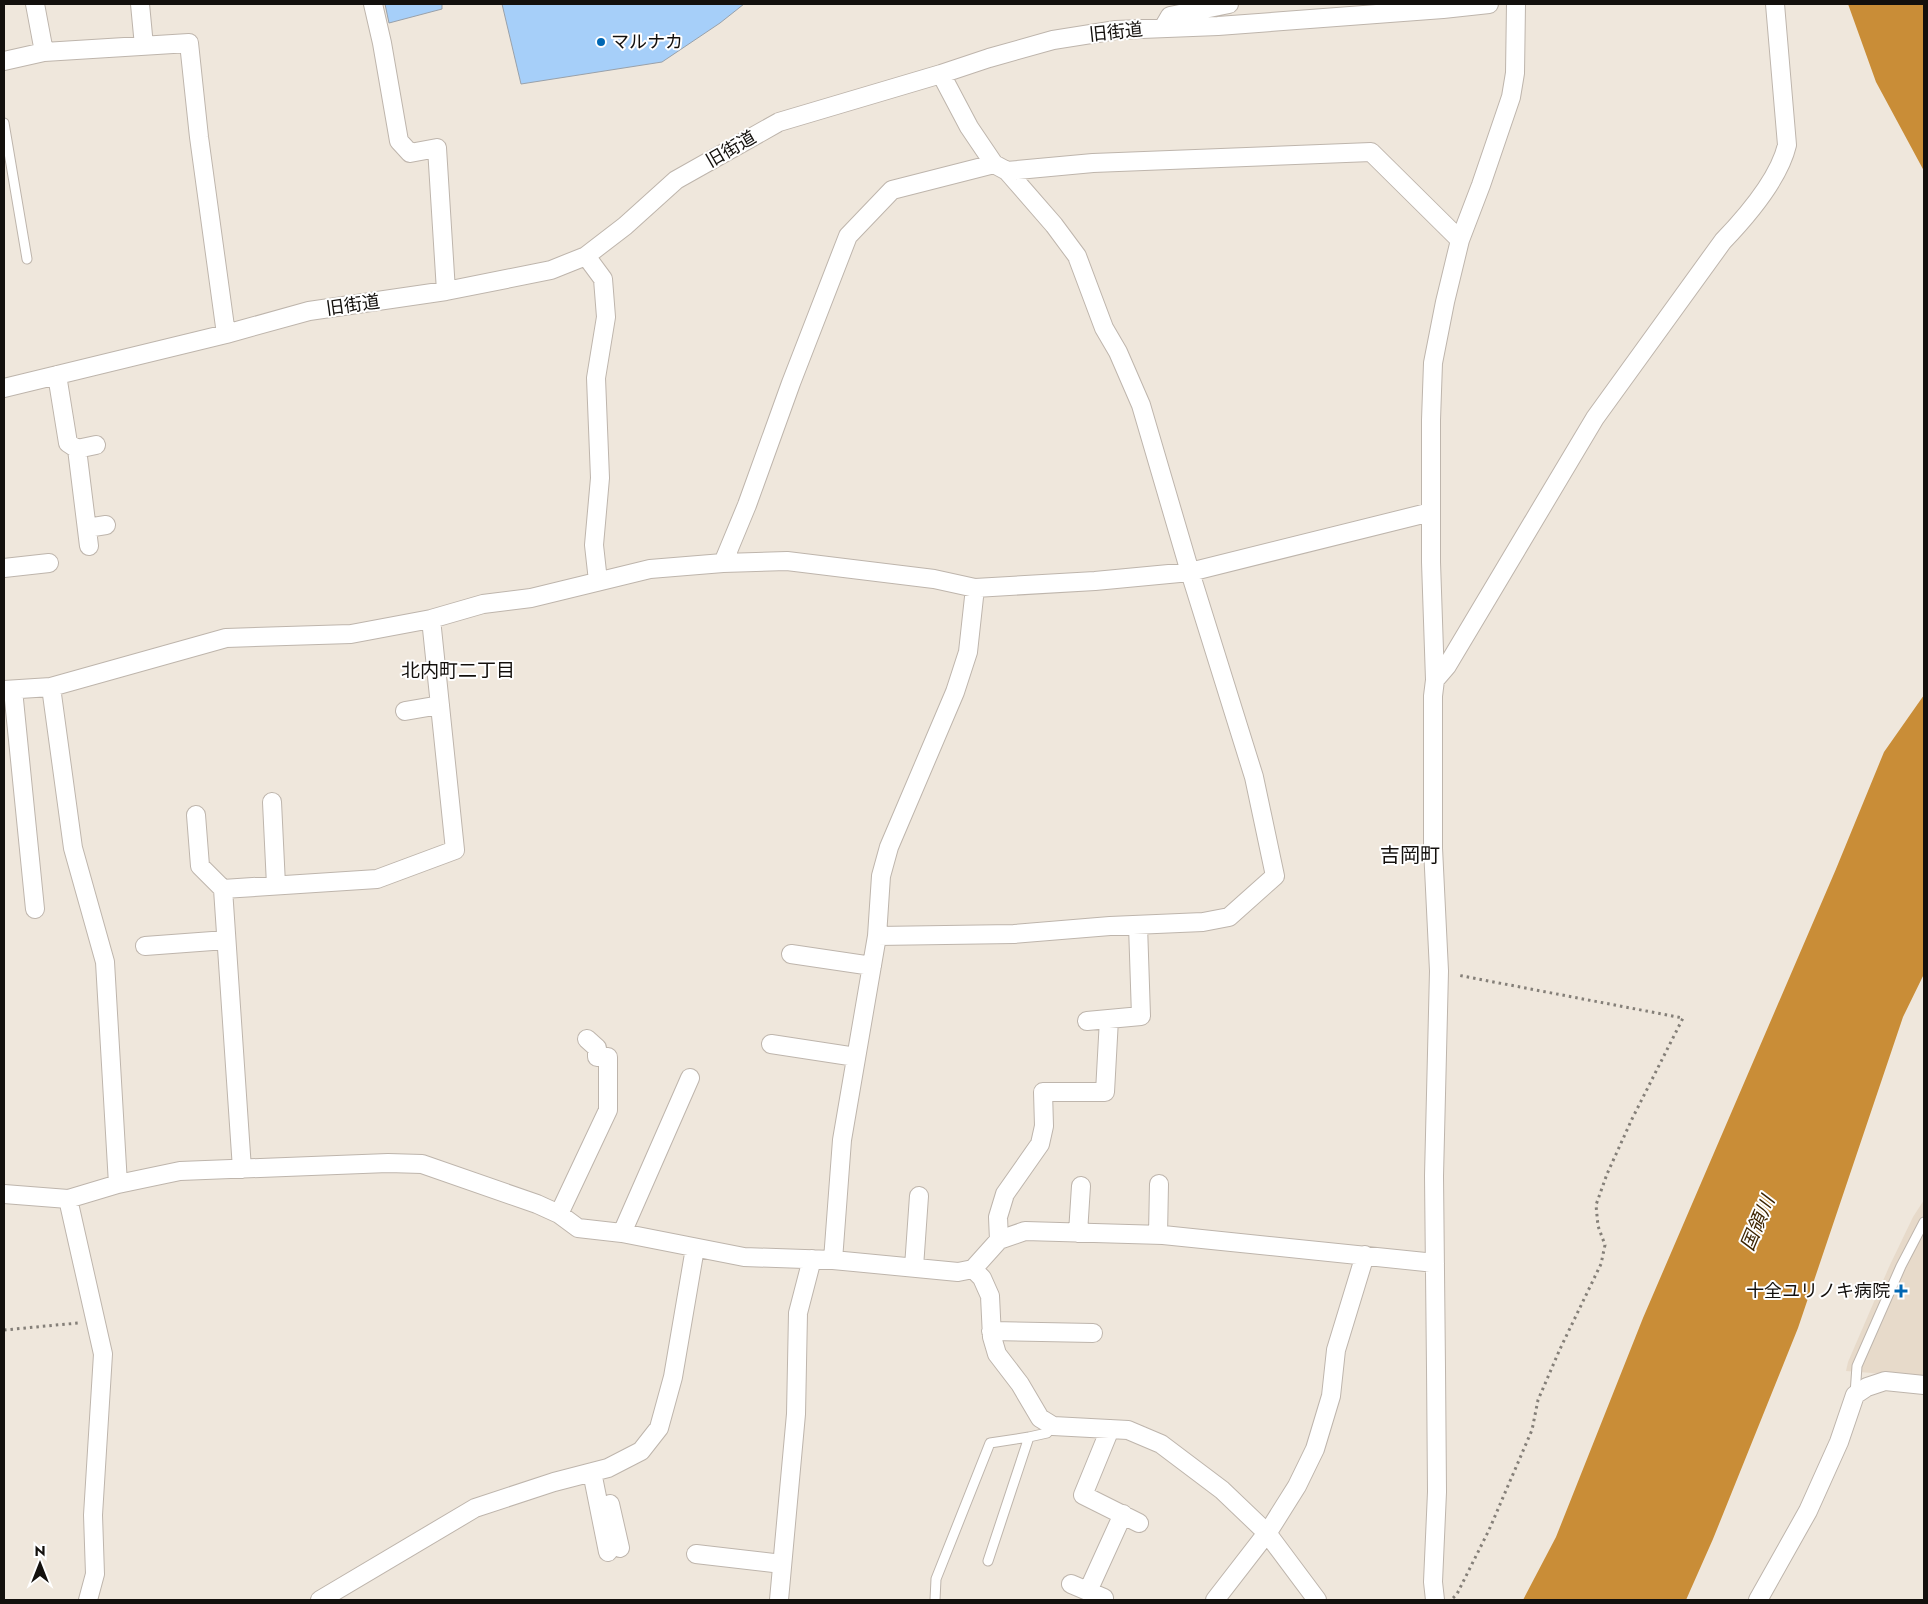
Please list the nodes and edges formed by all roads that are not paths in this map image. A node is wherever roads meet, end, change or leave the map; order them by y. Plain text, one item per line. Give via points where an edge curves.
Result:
1 (36, 4) edge
2 (140, 4) edge
3 (373, 4) edge
4 (1229, 4) edge
5 (1489, 4) edge
6 (1516, 4) edge
7 (1775, 4) edge
8 (1163, 28) junction
9 (144, 46) junction
10 (44, 52) junction
11 (4, 61) edge
12 (941, 74) junction
13 (4, 123) edge
14 (1000, 167) junction
15 (1460, 240) junction
16 (586, 256) junction
17 (27, 259) dead end
18 (446, 291) junction
19 (226, 334) junction
20 (57, 375) junction
21 (4, 388) edge
22 (96, 445) dead end
23 (77, 449) junction
24 (1431, 512) junction
25 (106, 525) dead end
26 (87, 528) junction
27 (89, 546) dead end
28 (49, 563) dead end
29 (723, 563) junction
30 (4, 568) edge
31 (1190, 572) junction
32 (598, 582) junction
33 (975, 588) junction
34 (431, 619) junction
35 (1435, 680) junction
36 (51, 688) junction
37 (8, 690) edge
38 (440, 705) junction
39 (405, 711) dead end
40 (272, 802) dead end
41 (196, 815) dead end
42 (276, 885) junction
43 (223, 889) junction
44 (35, 909) dead end
45 (1138, 925) junction
46 (877, 936) junction
47 (226, 940) junction
48 (145, 946) dead end
49 (791, 954) dead end
50 (872, 966) junction
51 (1109, 1019) junction
52 (1087, 1021) dead end
53 (587, 1039) dead end
54 (771, 1044) dead end
55 (856, 1056) junction
56 (690, 1078) dead end
57 (242, 1169) junction
58 (118, 1184) junction
59 (1159, 1184) dead end
60 (1080, 1186) dead end
61 (4, 1194) edge
62 (920, 1196) dead end
63 (68, 1199) junction
64 (559, 1214) junction
65 (1924, 1222) edge
66 (622, 1233) junction
67 (1078, 1233) junction
68 (1158, 1235) junction
69 (999, 1240) junction
70 (695, 1248) junction
71 (1365, 1255) junction
72 (812, 1259) junction
73 (833, 1260) junction
74 (1435, 1263) junction
75 (914, 1267) junction
76 (973, 1268) junction
77 (991, 1331) junction
78 (1093, 1333) dead end
79 (1924, 1385) edge
80 (1855, 1395) junction
81 (1053, 1426) junction
82 (1110, 1429) junction
83 (1029, 1437) junction
84 (597, 1471) junction
85 (1123, 1514) junction
86 (1139, 1523) dead end
87 (1266, 1533) junction
88 (614, 1550) dead end
89 (696, 1554) dead end
90 (988, 1561) dead end
91 (782, 1564) junction
92 (1071, 1584) dead end
93 (88, 1600) edge
94 (320, 1600) edge
95 (779, 1600) edge
96 (935, 1600) edge
97 (1215, 1600) edge
98 (1318, 1600) edge
99 (1435, 1600) edge
100 (1758, 1600) edge

1 - 10 street
2 - 9 street
3 - 18 street via 399,141 410,153 437,148
4 - 8 street via 1170,16
5 - 8 street, 旧街道
6 - 15 street via 1515,73 1511,96
7 - 35 street via 1787,145 1785,154 1740,224 1723,241 1596,418 1447,666
8 - 12 street, 旧街道 via 1116,30 1054,40
9 - 10 street
9 - 19 street via 189,43
10 - 11 street
12 - 14 street via 969,127
12 - 16 street, 旧街道 via 779,122 676,180
13 - 17 lane
14 - 15 street via 1371,152
14 - 29 street via 892,190 848,236
14 - 31 street via 1054,225 1077,256 1104,328 1141,405
15 - 24 street via 1433,363
16 - 18 street, 旧街道 via 551,270
16 - 32 street via 603,279 606,317 596,378 600,478 594,545
18 - 19 street, 旧街道 via 309,311
19 - 20 street, 旧街道
20 - 21 street, 旧街道
20 - 23 street via 68,443
22 - 23 street
23 - 26 street
24 - 31 street
24 - 35 street
25 - 26 street
26 - 27 street
28 - 30 street
29 - 32 street via 650,569
29 - 33 street via 787,561 934,579
31 - 33 street
31 - 45 street via 1254,777 1275,876 1229,917 1203,922
32 - 34 street via 531,598 483,604
33 - 46 street via 968,652 955,692 889,847 881,876
34 - 36 street via 351,634 226,638
34 - 38 street
35 - 74 street via 1434,848 1439,971
36 - 37 street
36 - 58 street via 73,848 105,962
37 - 44 street
38 - 39 street
38 - 42 street via 455,850 378,879
40 - 42 street
41 - 43 street via 200,866
42 - 43 street
43 - 47 street
45 - 46 street via 1014,934
45 - 51 street via 1141,1016
46 - 50 street
47 - 48 street
47 - 57 street
49 - 50 street
50 - 55 street
51 - 52 street
51 - 69 street via 1105,1092 1043,1092 1044,1126 1040,1144 1005,1194 998,1217
53 - 64 street via 597,1048 597,1058 608,1058 608,1110
54 - 55 street
55 - 73 street via 842,1140
56 - 66 street
57 - 58 street via 180,1171
57 - 64 street via 422,1164
58 - 63 street
59 - 68 street
60 - 67 street
61 - 63 street
62 - 75 street
63 - 93 street via 103,1354 93,1516 95,1574
64 - 66 street via 578,1228
65 - 80 lane via 1857,1366
66 - 70 street
67 - 68 street
67 - 69 street via 1025,1232
68 - 71 street
69 - 76 street
70 - 72 street via 744,1257
70 - 84 street via 673,1377 659,1428 641,1451
71 - 74 street
71 - 87 street via 1336,1350 1331,1396 1315,1449 1297,1486
72 - 73 street
72 - 91 street via 798,1313 796,1414
73 - 75 street
74 - 99 street
75 - 76 street via 958,1272
76 - 77 street via 982,1278 990,1296
77 - 78 street
77 - 81 street via 997,1354 1040,1418
79 - 80 street via 1885,1381
80 - 100 street via 1839,1442 1808,1512
81 - 82 street
81 - 83 lane via 1047,1433
82 - 85 street via 1083,1495
82 - 87 street via 1128,1430 1161,1444 1222,1490
83 - 90 lane
83 - 96 lane via 990,1443 936,1579
84 - 88 street
84 - 94 street via 475,1508
85 - 86 street
85 - 92 street via 1096,1595
87 - 97 street
87 - 98 street
89 - 91 street
91 - 95 street

